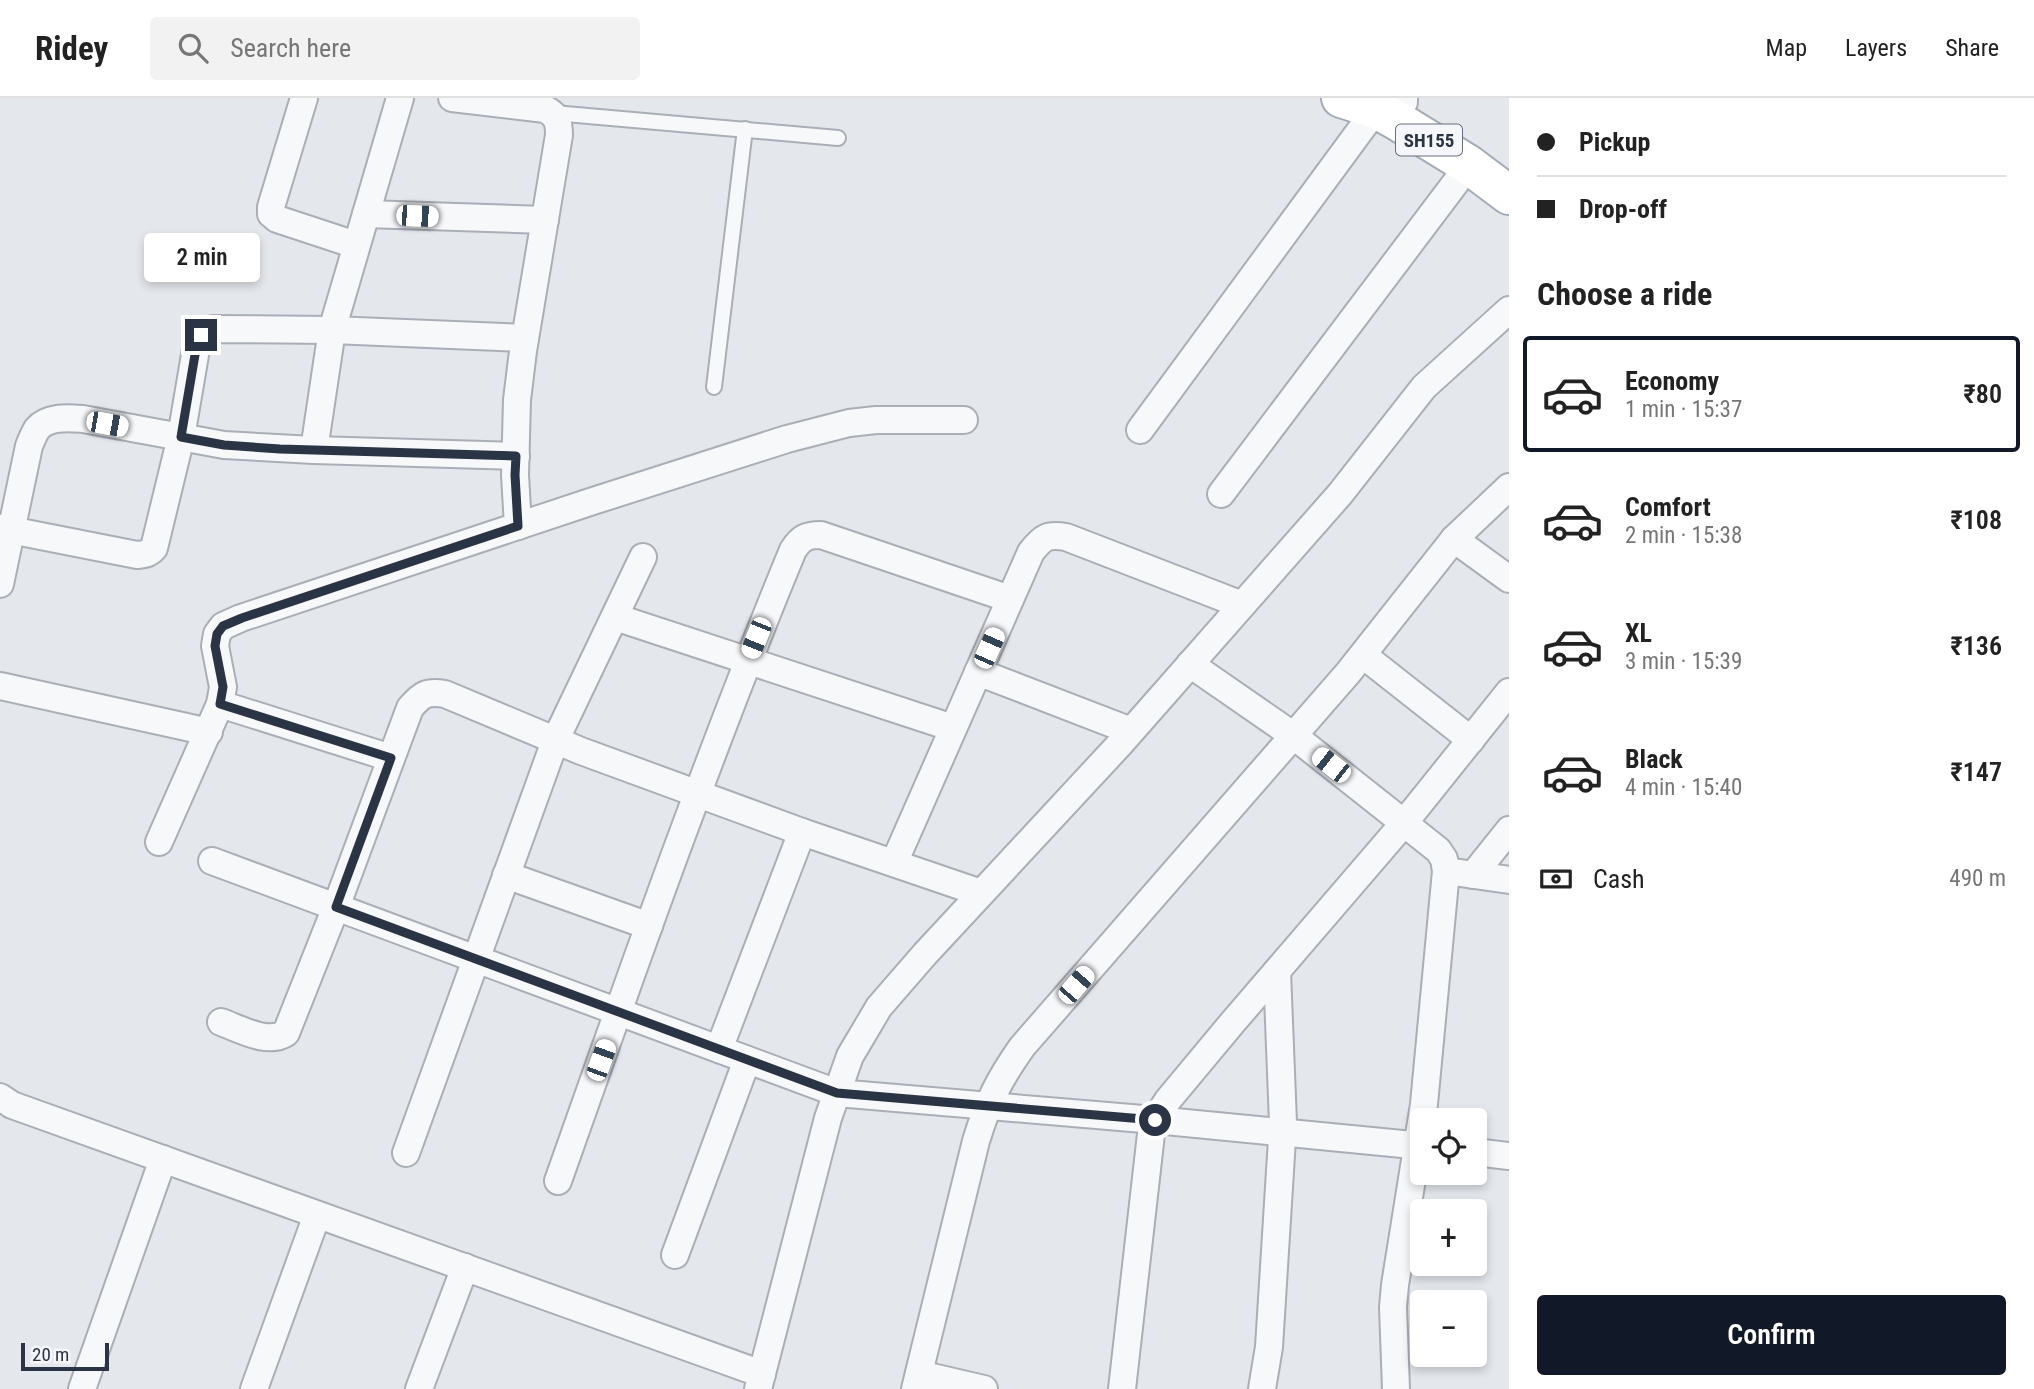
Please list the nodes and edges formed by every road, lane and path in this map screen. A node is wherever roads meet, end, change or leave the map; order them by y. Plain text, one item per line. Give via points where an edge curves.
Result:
1 (304, 98) edge
2 (400, 98) edge
3 (452, 98) edge
4 (1384, 101) edge
5 (554, 113) junction
6 (745, 129) junction
7 (838, 138) dead end
8 (1469, 165) junction
9 (1509, 174) edge
10 (1509, 195) edge
11 (366, 214) junction
12 (545, 220) junction
13 (356, 245) junction
14 (1509, 310) edge
15 (332, 330) junction
16 (525, 338) junction
17 (714, 387) dead end
18 (964, 420) dead end
19 (1140, 430) dead end
20 (181, 437) junction
21 (314, 450) junction
22 (516, 456) junction
23 (1509, 487) edge
24 (1221, 494) dead end
25 (518, 526) junction
26 (6, 529) edge
27 (1454, 538) junction
28 (643, 557) dead end
29 (1509, 579) edge
30 (0, 584) edge
31 (1010, 599) junction
32 (1242, 605) junction
33 (615, 617) junction
34 (1363, 655) junction
35 (747, 660) junction
36 (1190, 664) junction
37 (978, 673) junction
38 (0, 686) edge
39 (1509, 692) edge
40 (220, 704) junction
41 (953, 728) junction
42 (1131, 731) junction
43 (209, 732) junction
44 (1294, 736) junction
45 (1471, 740) junction
46 (555, 741) junction
47 (391, 758) junction
48 (696, 793) junction
49 (1404, 823) junction
50 (1509, 830) edge
51 (802, 832) junction
52 (159, 842) dead end
53 (212, 861) dead end
54 (894, 863) junction
55 (1446, 871) junction
56 (506, 875) junction
57 (1473, 875) junction
58 (1509, 880) edge
59 (981, 893) junction
60 (336, 907) junction
61 (649, 926) junction
62 (475, 959) junction
63 (1277, 971) junction
64 (618, 1012) junction
65 (220, 1022) dead end
66 (719, 1049) junction
67 (747, 1060) junction
68 (837, 1093) junction
69 (0, 1097) edge
70 (986, 1107) junction
71 (1424, 1108) edge
72 (1155, 1120) junction
73 (1282, 1134) junction
74 (1410, 1145) edge
75 (406, 1153) dead end
76 (1487, 1153) edge
77 (1509, 1156) edge
78 (163, 1159) junction
79 (558, 1181) dead end
80 (1413, 1185) edge
81 (317, 1214) junction
82 (675, 1255) dead end
83 (465, 1267) junction
84 (760, 1381) edge
85 (917, 1381) edge
86 (82, 1389) edge
87 (254, 1389) edge
88 (419, 1389) edge
89 (984, 1389) edge
90 (1122, 1389) edge
91 (1262, 1389) edge
92 (1396, 1389) edge

1 - 13 street via 271,214
2 - 11 street
3 - 5 street
4 - 8 main road, SH155
4 - 9 main road, SH155 via 1451,130
4 - 19 street
5 - 6 lane
5 - 12 street via 559,135
6 - 7 lane
6 - 17 lane
8 - 10 main road, SH155
8 - 24 street
11 - 12 street
11 - 13 street
12 - 16 street
13 - 15 street
14 - 32 street via 1424,387 1340,494
15 - 16 street
15 - 20 street via 205,331 197,343
15 - 21 street
16 - 22 street
18 - 25 street via 849,423
20 - 21 street via 224,445
20 - 26 street via 83,419 46,422 29,446
20 - 26 street via 154,548 147,554
21 - 22 street
22 - 25 street
23 - 27 street
25 - 40 street via 223,626 215,646 223,687
26 - 30 street
27 - 29 street
27 - 34 street
28 - 33 street
31 - 32 street via 1031,551 1051,534
31 - 35 street via 810,535 800,538 793,550
31 - 37 street
32 - 36 street
33 - 35 street
33 - 46 street
34 - 44 street
34 - 45 street
35 - 41 street
35 - 48 street
36 - 42 street
36 - 44 street
37 - 41 street
37 - 42 street
38 - 43 street
39 - 45 street
40 - 43 street
40 - 47 street
41 - 54 street
42 - 59 street
43 - 52 street
44 - 49 street
44 - 70 street via 1022,1047
45 - 49 street
46 - 47 street via 431,692 410,708
46 - 48 street
46 - 56 street
47 - 60 street
48 - 51 street
48 - 61 street
49 - 55 street via 1438,850
49 - 63 street
50 - 57 street
51 - 54 street
51 - 66 street
53 - 60 street
54 - 59 street
55 - 57 street
55 - 71 street
56 - 61 street
56 - 62 street
57 - 58 street
59 - 68 street via 879,1007 850,1056
60 - 62 street
60 - 65 street via 286,1032 267,1038
61 - 64 street
62 - 64 street
62 - 75 street
63 - 72 street
63 - 73 street
64 - 66 street
64 - 79 street
66 - 67 street
67 - 68 street
67 - 82 street
68 - 70 street
68 - 84 street
69 - 78 street
70 - 72 street
70 - 85 street
72 - 73 street
72 - 90 street
73 - 74 street
73 - 91 street via 1269,1347
76 - 77 street
78 - 81 street
78 - 86 street
80 - 92 street via 1393,1307
81 - 83 street
81 - 87 street
83 - 84 street
83 - 88 street
85 - 89 street

